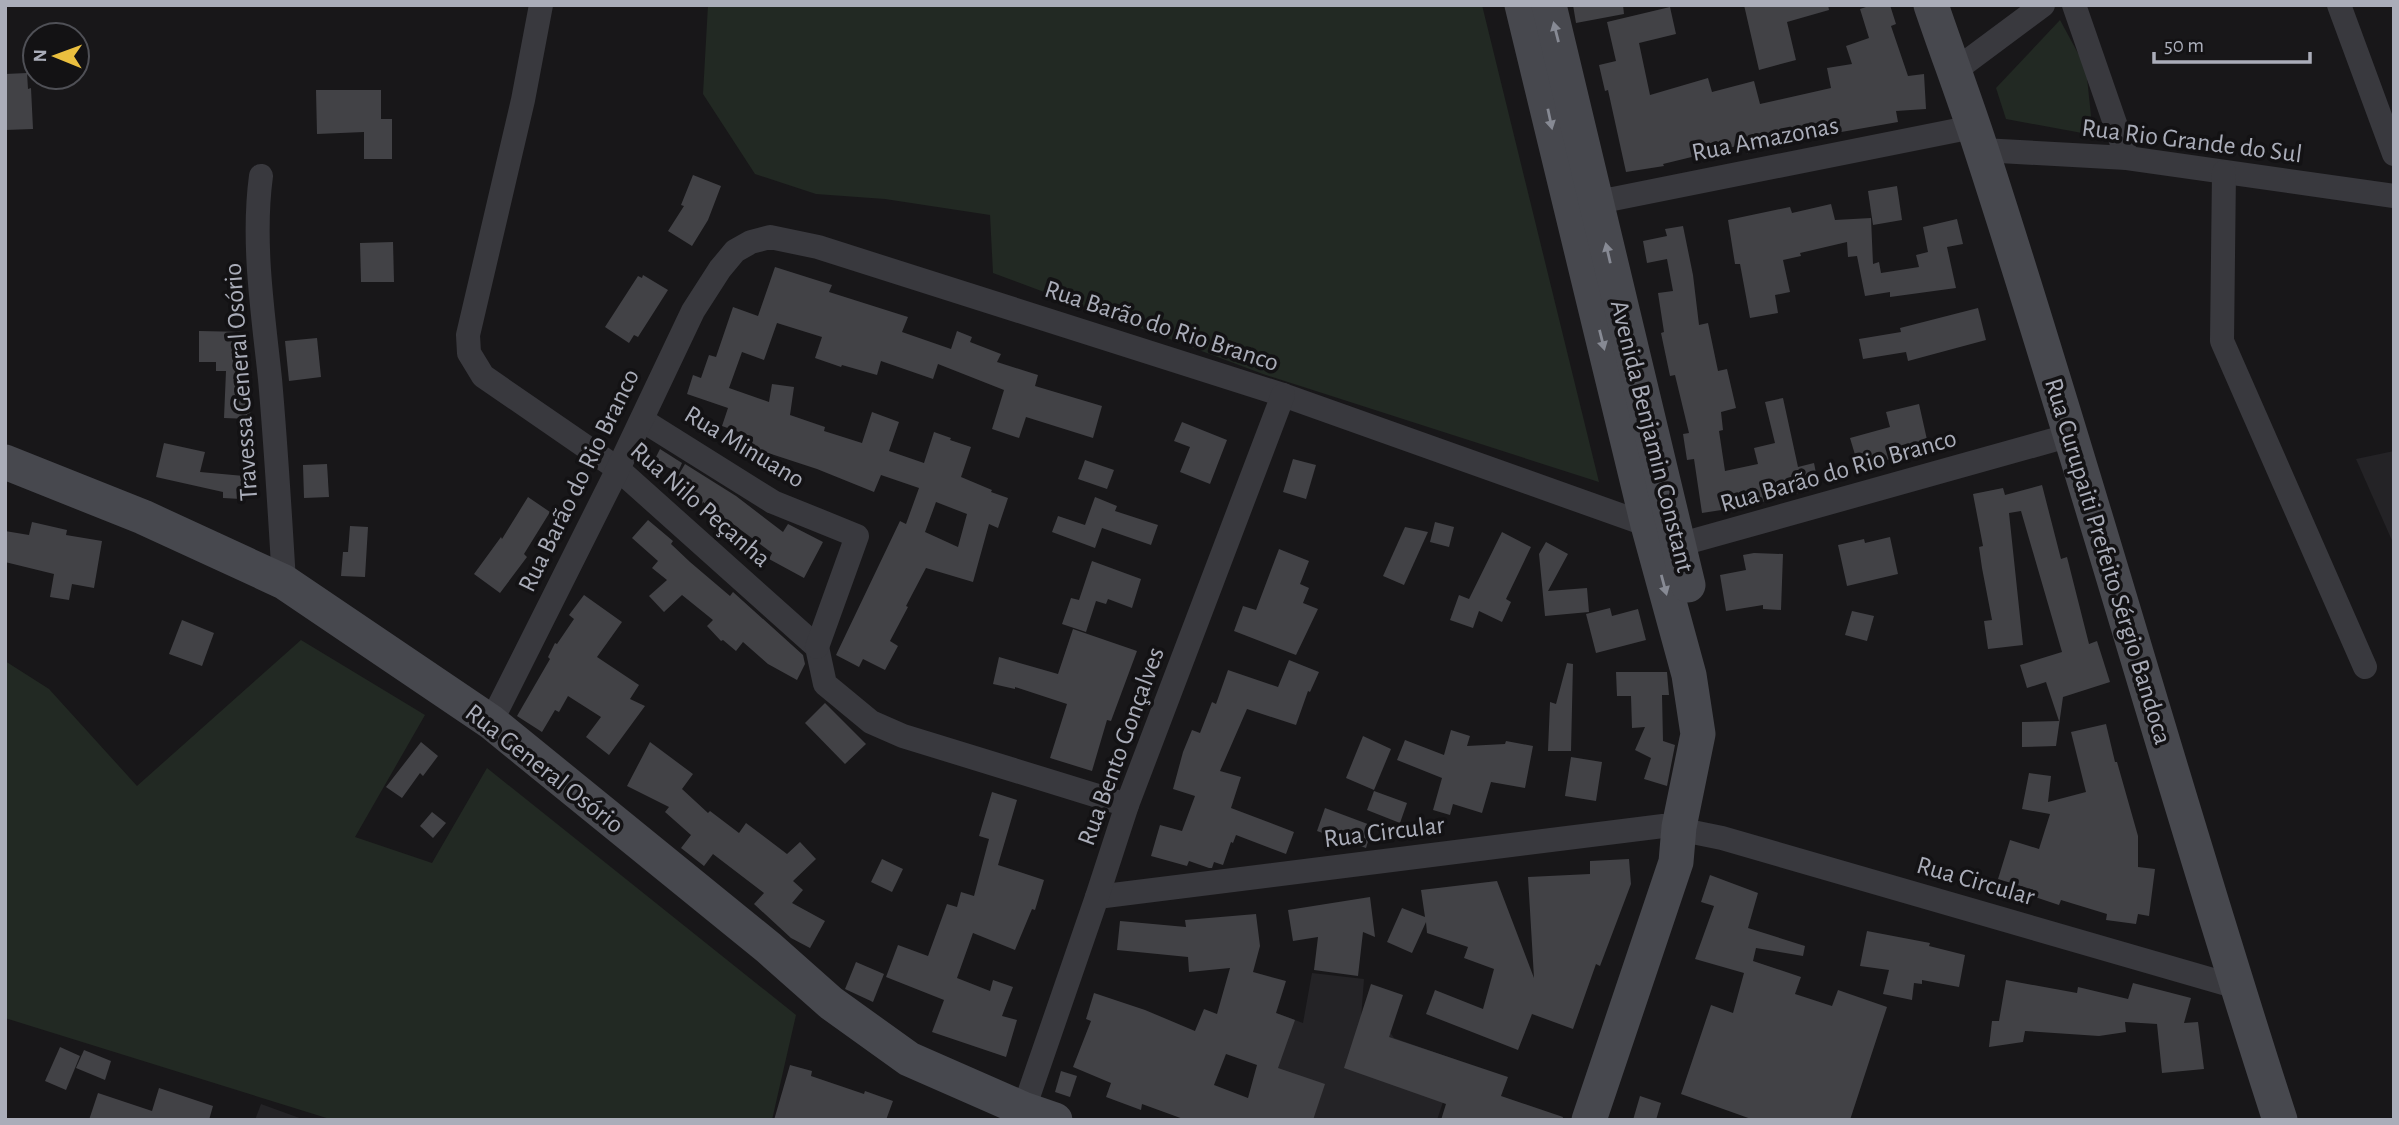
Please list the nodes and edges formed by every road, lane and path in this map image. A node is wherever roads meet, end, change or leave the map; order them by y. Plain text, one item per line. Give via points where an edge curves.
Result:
1 (541, 5) edge
2 (1522, 5) edge
3 (1549, 5) edge
4 (1931, 5) edge
5 (2043, 5) edge
6 (2074, 5) edge
7 (2339, 5) edge
8 (1953, 72) junction
9 (1977, 138) junction
10 (2394, 154) edge
11 (2127, 158) junction
12 (2224, 172) junction
13 (261, 176) dead end
14 (2394, 196) edge
15 (1582, 203) junction
16 (1283, 395) junction
17 (642, 420) junction
18 (2071, 435) junction
19 (5, 461) edge
20 (618, 469) junction
21 (1648, 525) junction
22 (1678, 545) junction
23 (284, 582) junction
24 (817, 647) junction
25 (2365, 667) dead end
26 (491, 722) junction
27 (1127, 805) junction
28 (1689, 830) junction
29 (1097, 897) junction
30 (2236, 987) junction
31 (1033, 1116) edge
32 (1590, 1120) edge
33 (2280, 1120) edge

1 - 20 street, Rua Nilo Peçanha via 468,335 469,353 483,376
2 -> 15 street, Avenida Benjamin Constant via 1546,100
15 -> 3 street, Avenida Benjamin Constant
4 - 8 street, Rua Curupaiti Prefeito Sérgio Bandoca
5 - 8 street
6 - 11 street
7 - 10 street
8 - 9 street, Rua Curupaiti Prefeito Sérgio Bandoca
9 - 11 street, Rua Rio Grande do Sul
9 - 15 street, Rua Amazonas
9 - 18 street, Rua Curupaiti Prefeito Sérgio Bandoca
11 - 12 street, Rua Rio Grande do Sul
12 - 14 street, Rua Rio Grande do Sul
12 - 25 street via 2222,341
13 - 23 street, Travessa General Osório via 257,203 261,281
15 -> 21 street, Avenida Benjamin Constant
22 -> 15 street, Avenida Benjamin Constant
16 - 17 street, Rua Barão do Rio Branco via 818,247 771,237 735,251 720,269 693,311
16 - 21 street, Rua Barão do Rio Branco
16 - 27 street, Rua Bento Gonçalves
17 - 20 street, Rua Barão do Rio Branco
17 - 24 street, Rua Minuano via 774,502 857,536
18 - 22 street, Rua Barão do Rio Branco
18 - 30 street, Rua Curupaiti Prefeito Sérgio Bandoca
19 - 23 street, Rua General Osório via 143,517
20 - 24 street, Rua Nilo Peçanha
20 - 26 street, Rua Barão do Rio Branco
21 - 22 street, Rua Barão do Rio Branco
21 -> 28 street, Avenida Benjamin Constant via 1689,676 1698,734
22 - 28 street, Avenida Benjamin Constant via 1720,726 1717,757
23 - 26 street, Rua General Osório
24 - 27 street via 825,684 871,722
26 - 31 street, Rua General Osório via 831,1003 909,1059
27 - 29 street, Rua Bento Gonçalves
28 - 29 street, Rua Circular via 1663,826
28 - 30 street, Rua Circular
28 - 32 street, Avenida Benjamin Constant
29 - 31 street, Rua Bento Gonçalves
30 - 33 street, Rua Curupaiti Prefeito Sérgio Bandoca

